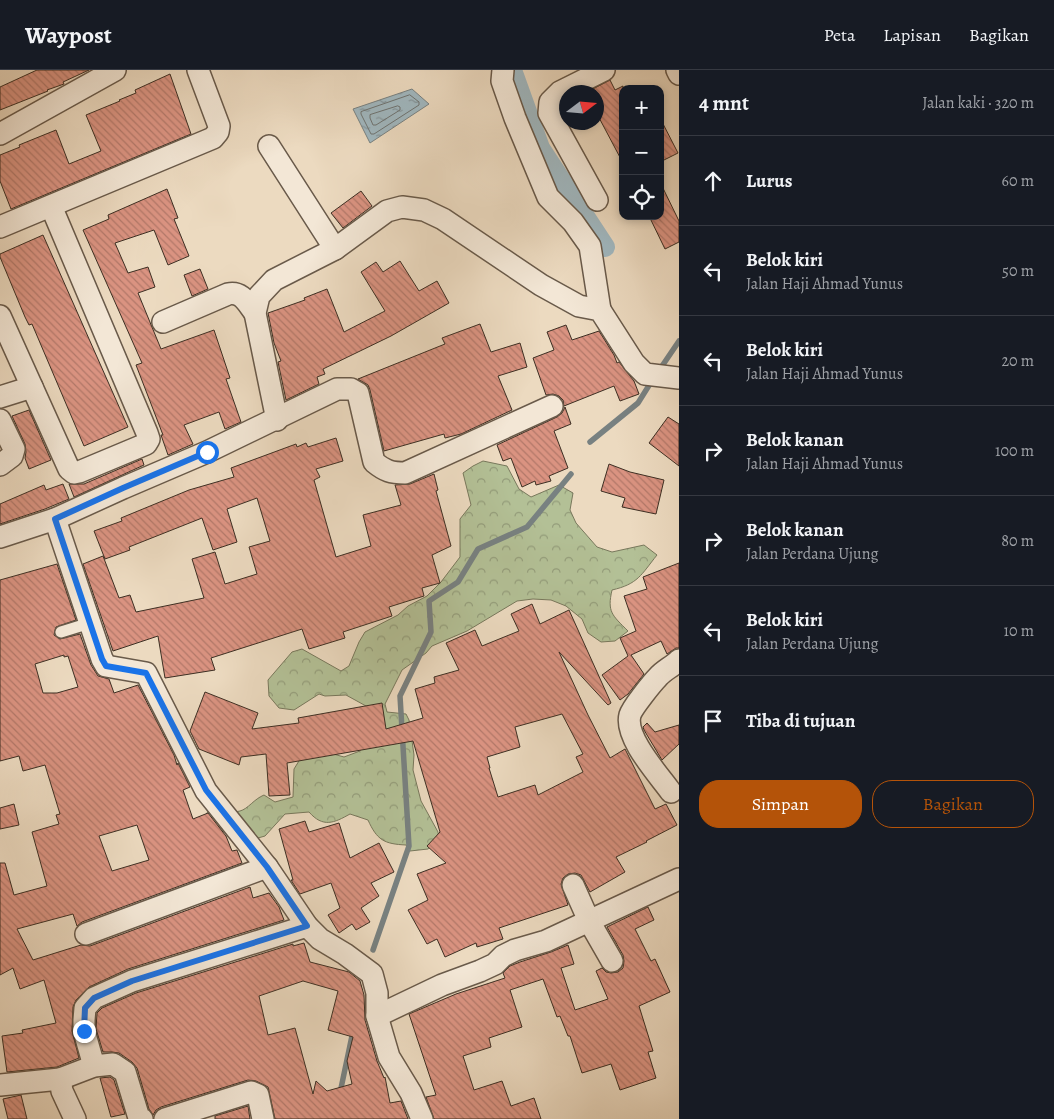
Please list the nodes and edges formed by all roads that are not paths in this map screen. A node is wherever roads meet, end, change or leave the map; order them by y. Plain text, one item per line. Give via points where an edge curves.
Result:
1 (115, 70) edge
2 (198, 70) edge
3 (604, 70) edge
4 (677, 70) edge
5 (679, 74) edge
6 (502, 76) edge
7 (0, 134) edge
8 (269, 146) dead end
9 (597, 200) dead end
10 (51, 206) junction
11 (0, 227) edge
12 (335, 249) junction
13 (600, 310) junction
14 (255, 313) junction
15 (0, 316) edge
16 (163, 322) dead end
17 (677, 378) edge
18 (32, 387) junction
19 (0, 397) edge
20 (552, 406) dead end
21 (0, 420) edge
22 (278, 420) junction
23 (0, 466) edge
24 (55, 519) junction
25 (0, 537) edge
26 (90, 623) junction
27 (61, 632) dead end
28 (679, 660) edge
29 (671, 792) dead end
30 (267, 867) junction
31 (679, 879) edge
32 (573, 885) dead end
33 (589, 921) junction
34 (307, 926) junction
35 (86, 934) dead end
36 (612, 961) dead end
37 (377, 1016) junction
38 (94, 1066) junction
39 (60, 1079) junction
40 (0, 1085) edge
41 (75, 1119) edge
42 (142, 1119) edge
43 (165, 1119) edge
44 (263, 1119) edge
45 (422, 1119) edge

1 - 7 street
2 - 10 street via 219,126 213,138
3 - 9 street via 560,92 550,102 549,113
4 - 5 street
6 - 13 street via 530,157 548,196 590,246
8 - 12 street
10 - 11 street
10 - 18 street via 149,438 146,444 74,473 69,469
12 - 13 street via 387,211 402,207 424,210 468,234 541,285 579,306
12 - 14 street via 274,280 259,296
13 - 17 street via 634,363 645,374
14 - 16 street via 235,292
14 - 22 street
15 - 18 street
18 - 19 street
20 - 22 street via 405,473 391,473 374,462 358,393 351,389 338,389
21 - 23 street via 14,450
22 - 24 street
24 - 25 street
24 - 26 street
26 - 27 lane
26 - 30 street via 106,666 146,673 206,790
28 - 29 street via 656,679 642,697 630,714 629,729
30 - 34 street
30 - 35 street
31 - 33 street
32 - 33 street
33 - 36 street
33 - 37 street via 546,941 515,950 480,971
34 - 37 street via 320,939 372,974 377,993
34 - 38 street via 132,981 94,998 85,1008 84,1031
37 - 45 street via 389,1057
38 - 39 street
38 - 42 street via 113,1064 126,1072 138,1118
39 - 40 street
39 - 41 street
43 - 44 street via 250,1092 258,1095

